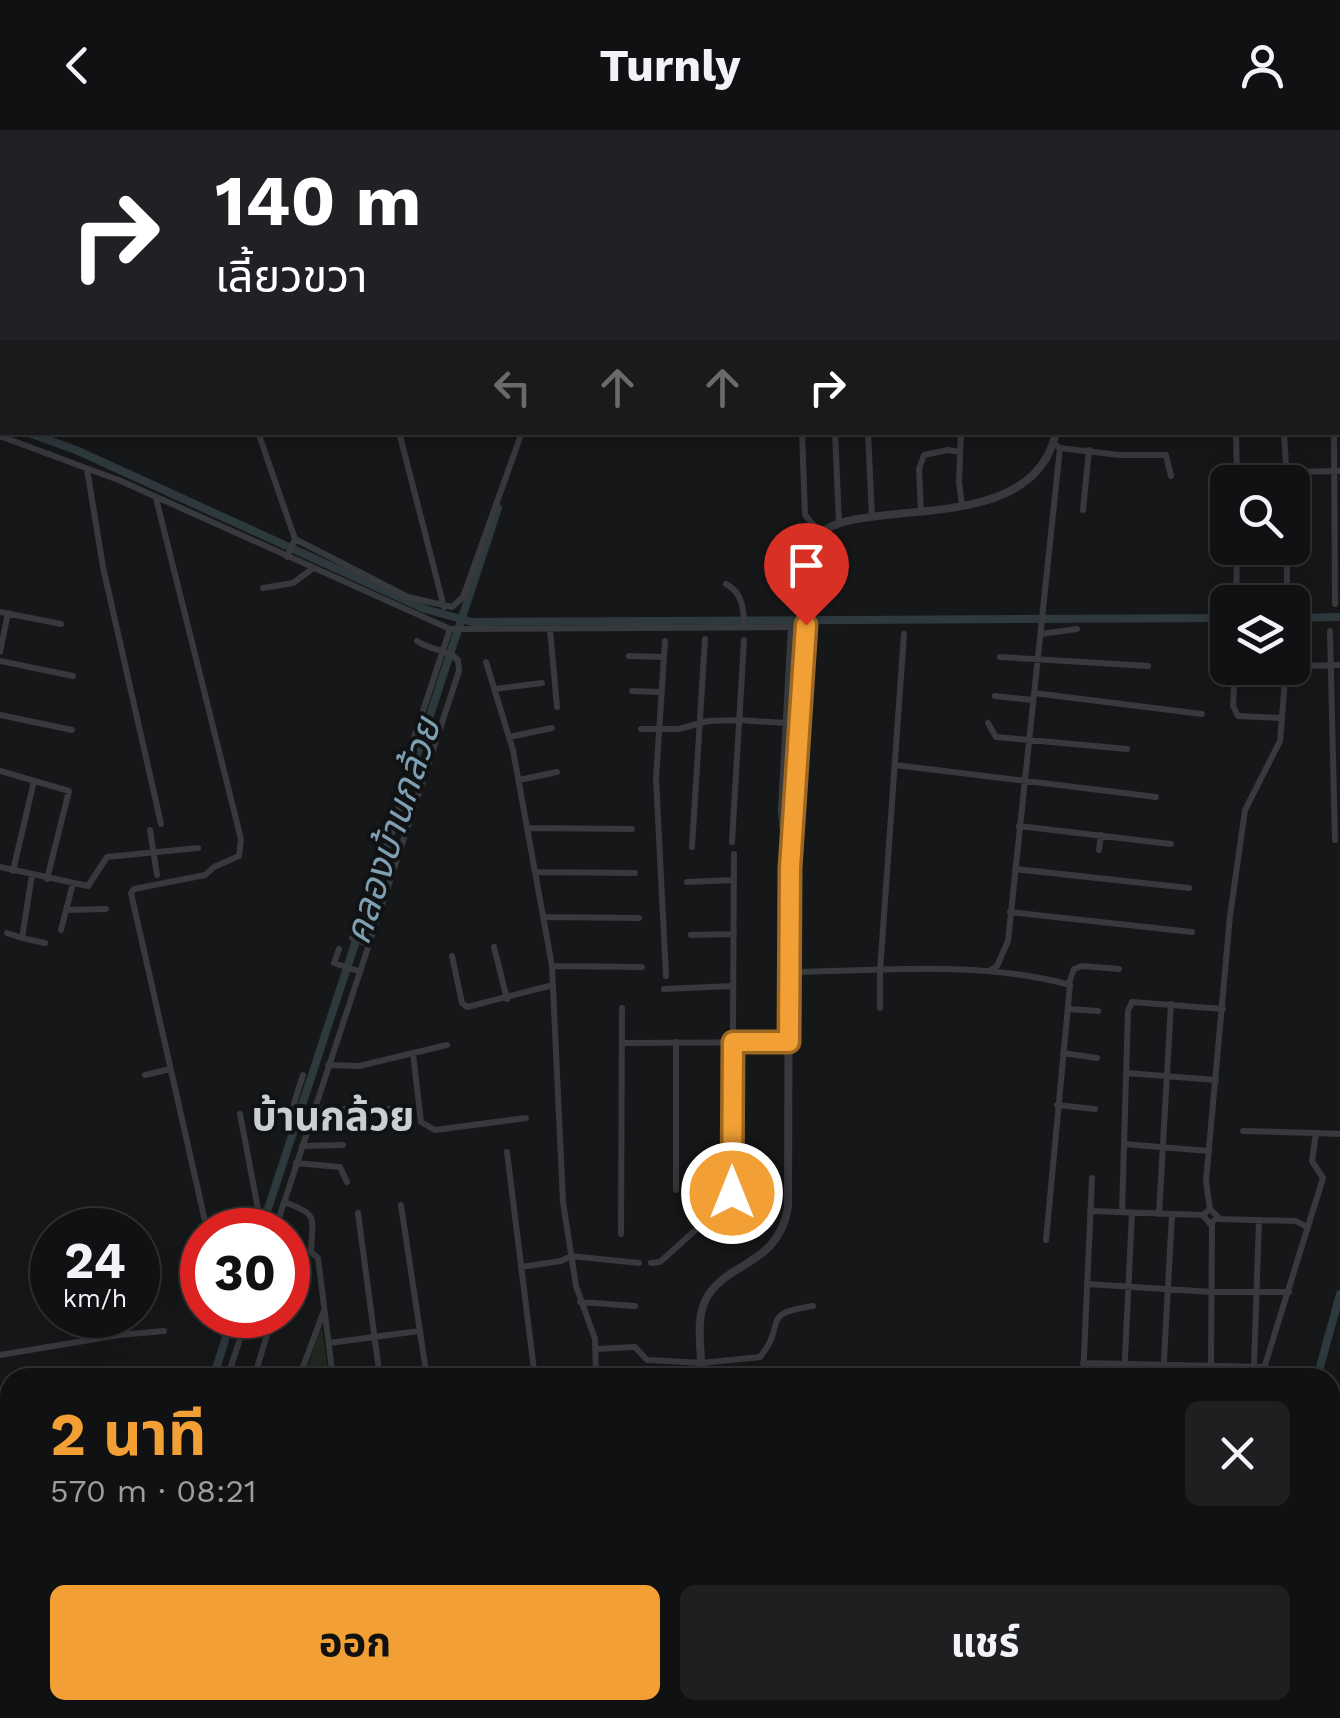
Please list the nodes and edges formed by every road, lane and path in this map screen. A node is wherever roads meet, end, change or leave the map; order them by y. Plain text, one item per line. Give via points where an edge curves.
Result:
1 (259, 435) edge
2 (400, 435) edge
3 (521, 435) edge
4 (802, 435) edge
5 (835, 435) edge
6 (868, 435) edge
7 (961, 435) edge
8 (1056, 435) edge
9 (1236, 435) edge
10 (1284, 435) edge
11 (1334, 435) edge
12 (0, 436) edge
13 (1057, 446) junction
14 (1089, 450) junction
15 (960, 452) junction
16 (1237, 465) edge
17 (1286, 465) edge
18 (87, 467) junction
19 (1338, 471) edge
20 (1310, 472) edge
21 (1171, 476) dead end
22 (156, 497) junction
23 (962, 506) junction
24 (1083, 510) dead end
25 (922, 512) junction
26 (872, 518) junction
27 (838, 523) junction
28 (819, 531) junction
29 (294, 541) junction
30 (288, 555) junction
31 (312, 569) junction
32 (726, 584) dead end
33 (263, 588) dead end
34 (1335, 604) dead end
35 (444, 607) junction
36 (4, 613) edge
37 (806, 622) junction
38 (61, 624) dead end
39 (744, 626) junction
40 (792, 627) junction
41 (452, 629) junction
42 (550, 629) junction
43 (1077, 629) dead end
44 (1330, 631) dead end
45 (904, 634) dead end
46 (1041, 634) junction
47 (705, 639) dead end
48 (744, 640) dead end
49 (417, 641) dead end
50 (665, 641) dead end
51 (445, 650) junction
52 (0, 652) edge
53 (628, 656) dead end
54 (664, 657) junction
55 (1000, 657) dead end
56 (1038, 659) junction
57 (0, 661) edge
58 (486, 662) dead end
59 (1148, 666) dead end
60 (1336, 666) edge
61 (1310, 667) edge
62 (73, 676) dead end
63 (542, 683) dead end
64 (1235, 685) edge
65 (1287, 685) edge
66 (494, 688) junction
67 (632, 691) dead end
68 (662, 692) junction
69 (995, 696) dead end
70 (1034, 697) junction
71 (557, 707) dead end
72 (0, 714) edge
73 (1202, 714) dead end
74 (1282, 718) junction
75 (739, 720) junction
76 (785, 723) junction
77 (988, 723) dead end
78 (700, 724) junction
79 (800, 724) junction
80 (552, 728) dead end
81 (641, 729) dead end
82 (659, 729) junction
83 (72, 730) dead end
84 (509, 737) junction
85 (1028, 740) junction
86 (412, 744) dead end
87 (1127, 749) dead end
88 (895, 765) junction
89 (0, 771) edge
90 (556, 772) dead end
91 (520, 780) junction
92 (1024, 780) junction
93 (34, 781) junction
94 (1156, 797) dead end
95 (162, 824) dead end
96 (1019, 826) junction
97 (529, 828) junction
98 (632, 829) dead end
99 (150, 830) dead end
100 (1101, 835) junction
101 (1334, 840) dead end
102 (732, 842) dead end
103 (1171, 844) dead end
104 (791, 847) junction
105 (198, 848) dead end
106 (692, 848) dead end
107 (1098, 850) dead end
108 (154, 853) junction
109 (734, 854) dead end
110 (0, 867) edge
111 (1015, 869) junction
112 (13, 871) junction
113 (536, 872) junction
114 (635, 873) dead end
115 (32, 876) junction
116 (157, 876) dead end
117 (47, 878) junction
118 (734, 880) junction
119 (687, 882) dead end
120 (72, 883) junction
121 (1188, 888) dead end
122 (66, 910) junction
123 (106, 910) dead end
124 (1010, 912) junction
125 (544, 917) junction
126 (640, 918) dead end
127 (61, 930) dead end
128 (1192, 932) dead end
129 (7, 933) dead end
130 (734, 934) junction
131 (691, 935) dead end
132 (22, 938) junction
133 (353, 938) dead end
134 (45, 942) dead end
135 (366, 944) junction
136 (494, 946) dead end
137 (339, 948) dead end
138 (452, 956) dead end
139 (552, 966) junction
140 (642, 966) dead end
141 (1119, 969) dead end
142 (357, 970) junction
143 (880, 970) junction
144 (989, 971) junction
145 (788, 972) junction
146 (666, 976) dead end
147 (553, 985) junction
148 (1068, 985) junction
149 (733, 986) junction
150 (664, 989) dead end
151 (507, 999) junction
152 (1171, 1004) junction
153 (622, 1008) dead end
154 (880, 1008) dead end
155 (1224, 1009) junction
156 (1068, 1010) junction
157 (1098, 1011) dead end
158 (622, 1042) junction
159 (676, 1042) junction
160 (733, 1042) junction
161 (789, 1042) junction
162 (448, 1045) dead end
163 (412, 1053) junction
164 (1063, 1053) junction
165 (1096, 1058) dead end
166 (328, 1065) junction
167 (170, 1069) junction
168 (1126, 1073) junction
169 (144, 1075) dead end
170 (304, 1076) dead end
171 (1167, 1076) junction
172 (1216, 1080) junction
173 (1057, 1105) junction
174 (402, 1109) dead end
175 (1095, 1109) dead end
176 (310, 1112) junction
177 (240, 1114) dead end
178 (526, 1118) dead end
179 (1243, 1131) dead end
180 (1316, 1133) junction
181 (1340, 1134) edge
182 (1124, 1144) junction
183 (343, 1145) dead end
184 (302, 1146) junction
185 (1163, 1147) junction
186 (1209, 1151) junction
187 (507, 1152) dead end
188 (296, 1164) junction
189 (1092, 1178) dead end
190 (347, 1182) dead end
191 (676, 1190) dead end
192 (284, 1202) junction
193 (401, 1206) dead end
194 (202, 1208) edge
195 (258, 1208) edge
196 (282, 1208) edge
197 (1090, 1212) junction
198 (1122, 1212) junction
199 (1132, 1212) junction
200 (1206, 1212) junction
201 (358, 1213) dead end
202 (1160, 1214) junction
203 (1172, 1214) junction
204 (1260, 1220) junction
205 (1214, 1221) junction
206 (1305, 1226) junction
207 (620, 1234) dead end
208 (1046, 1240) dead end
209 (312, 1252) joint
210 (571, 1256) junction
211 (640, 1263) dead end
212 (651, 1263) dead end
213 (521, 1267) junction
214 (1087, 1284) junction
215 (1129, 1287) junction
216 (1168, 1290) junction
217 (1212, 1292) junction
218 (1289, 1292) junction
219 (1256, 1293) junction
220 (580, 1302) junction
221 (635, 1306) dead end
222 (813, 1306) dead end
223 (324, 1311) junction
224 (164, 1331) dead end
225 (418, 1331) junction
226 (374, 1337) junction
227 (240, 1338) edge
228 (266, 1338) edge
229 (329, 1343) junction
230 (597, 1349) junction
231 (0, 1355) edge
232 (702, 1363) junction
233 (1084, 1363) junction
234 (1125, 1364) junction
235 (1164, 1365) junction
236 (1211, 1366) junction
237 (1254, 1366) junction
238 (1264, 1367) joint
239 (230, 1368) edge
240 (257, 1368) edge
241 (303, 1368) edge
242 (332, 1368) edge
243 (379, 1368) edge
244 (425, 1368) edge
245 (534, 1368) edge
246 (596, 1368) edge
247 (702, 1368) edge
248 (1084, 1368) edge
249 (1125, 1368) edge
250 (1164, 1368) edge

1 - 29 street
2 - 35 street
3 - 35 street via 460,604
4 - 28 street via 805,516
5 - 27 street
6 - 26 street
7 - 15 street
8 - 13 street
9 - 16 street
10 - 17 street
11 - 19 street
12 - 18 street
13 - 14 street
13 - 23 street via 1022,484
13 - 46 street
14 - 21 street via 1166,456
14 - 24 street
15 - 23 street
15 - 25 street via 924,454
18 - 22 street
18 - 95 street via 102,567
19 - 20 street
19 - 34 street
22 - 30 street
22 - 167 street via 242,850 205,876 131,893
23 - 25 street
25 - 26 street
26 - 27 street
27 - 28 street
28 - 37 street via 812,543
29 - 30 street
29 - 35 street via 408,597
30 - 31 street
31 - 33 street via 293,584
31 - 41 street
32 - 39 street via 738,593
36 - 38 street
36 - 52 street
37 - 40 street
37 - 79 street
39 - 40 street
39 - 42 street
40 - 76 street
41 - 42 street
41 - 51 street
42 - 71 street
43 - 46 street
44 - 60 street
45 - 88 street
46 - 56 street
47 - 78 street
48 - 75 street
49 - 51 street
50 - 54 street
51 - 86 street
51 - 135 street via 458,660 459,671
53 - 54 street
54 - 68 street
55 - 56 street
56 - 59 street
56 - 70 street
57 - 62 street
58 - 66 street
60 - 61 street
60 - 101 street
63 - 66 street
64 - 74 street via 1238,716
65 - 74 street
66 - 84 street
67 - 68 street
68 - 82 street
69 - 70 street
70 - 73 street
70 - 85 street
72 - 83 street
74 - 155 street via 1278,746 1245,810
75 - 76 street
75 - 78 street
75 - 102 street
76 - 79 street
76 - 104 street via 782,826
77 - 85 street via 996,737
78 - 82 street
78 - 106 street
79 - 104 street
80 - 84 street
81 - 82 street
82 - 146 street
84 - 91 street
85 - 87 street
85 - 92 street
88 - 92 street
88 - 143 street
89 - 93 street
90 - 91 street
91 - 97 street
92 - 94 street
92 - 96 street
93 - 112 street
93 - 117 street via 70,794
96 - 100 street
96 - 111 street
97 - 98 street
97 - 113 street
99 - 108 street
100 - 103 street
100 - 107 street
104 - 145 street
105 - 108 street
108 - 116 street
108 - 120 street via 108,857 90,886
109 - 118 street
110 - 112 street
111 - 121 street
111 - 124 street
112 - 115 street
113 - 114 street
113 - 125 street
115 - 117 street
115 - 132 street
117 - 120 street
118 - 119 street
118 - 130 street
120 - 122 street
122 - 123 street
122 - 127 street
124 - 128 street
124 - 144 street via 1008,941
125 - 126 street
125 - 139 street
129 - 132 street
130 - 131 street
130 - 149 street
132 - 134 street
133 - 135 street
135 - 142 street
136 - 151 street
137 - 142 street via 333,961
138 - 151 street via 464,1006
139 - 140 street
139 - 147 street
141 - 148 street via 1082,966
142 - 166 street
143 - 144 street
143 - 145 street
143 - 154 street
144 - 148 street
145 - 161 street
147 - 151 street
147 - 210 street
148 - 156 street
149 - 150 street
149 - 160 street
152 - 155 street
152 - 168 street via 1132,1002
152 - 171 street
153 - 158 street
155 - 172 street
156 - 157 street
156 - 164 street
158 - 159 street
158 - 207 street
159 - 160 street
159 - 191 street
160 - 161 street
160 - 212 street via 731,1196 660,1262
161 - 232 street via 786,1218 769,1247 709,1294 700,1318
162 - 163 street
163 - 166 street via 359,1066
163 - 178 street via 426,1126
164 - 165 street
164 - 173 street
166 - 176 street
167 - 169 street
167 - 194 street
168 - 171 street
168 - 182 street
170 - 176 street via 292,1105 295,1112
171 - 172 street
171 - 185 street
172 - 186 street
173 - 175 street
173 - 208 street
174 - 176 street
176 - 184 street
177 - 195 street
179 - 180 street
180 - 181 street
180 - 206 street via 1312,1161 1323,1178
182 - 185 street
182 - 198 street
183 - 184 street
184 - 188 street
185 - 186 street
185 - 202 street
186 - 200 street
187 - 213 street
188 - 190 street via 340,1167
188 - 192 street
189 - 197 street
192 - 196 street
192 - 209 street via 310,1212
193 - 225 street
197 - 198 street
197 - 214 street
198 - 199 street
199 - 202 street
199 - 215 street
200 - 203 street
200 - 205 street via 1205,1222
201 - 226 street
202 - 203 street
203 - 216 street
204 - 205 street
204 - 206 street
204 - 219 street
205 - 217 street
206 - 218 street
209 - 223 street
210 - 211 street
210 - 213 street
210 - 220 street
213 - 245 street
214 - 215 street
214 - 233 street
215 - 216 street
215 - 234 street
216 - 217 street
216 - 235 street
217 - 219 street
217 - 236 street
218 - 219 street
218 - 238 street
219 - 237 street
220 - 221 street
220 - 230 street
222 - 232 street via 784,1310 760,1357
223 - 229 street
223 - 241 street
224 - 231 street
225 - 226 street
225 - 244 street
226 - 229 street
226 - 243 street
227 - 239 street
228 - 240 street
229 - 242 street
230 - 232 street via 624,1346 646,1360
230 - 246 street
232 - 247 street
233 - 234 street
233 - 248 street
234 - 235 street
234 - 249 street
235 - 236 street
235 - 250 street
236 - 237 street
237 - 238 street

